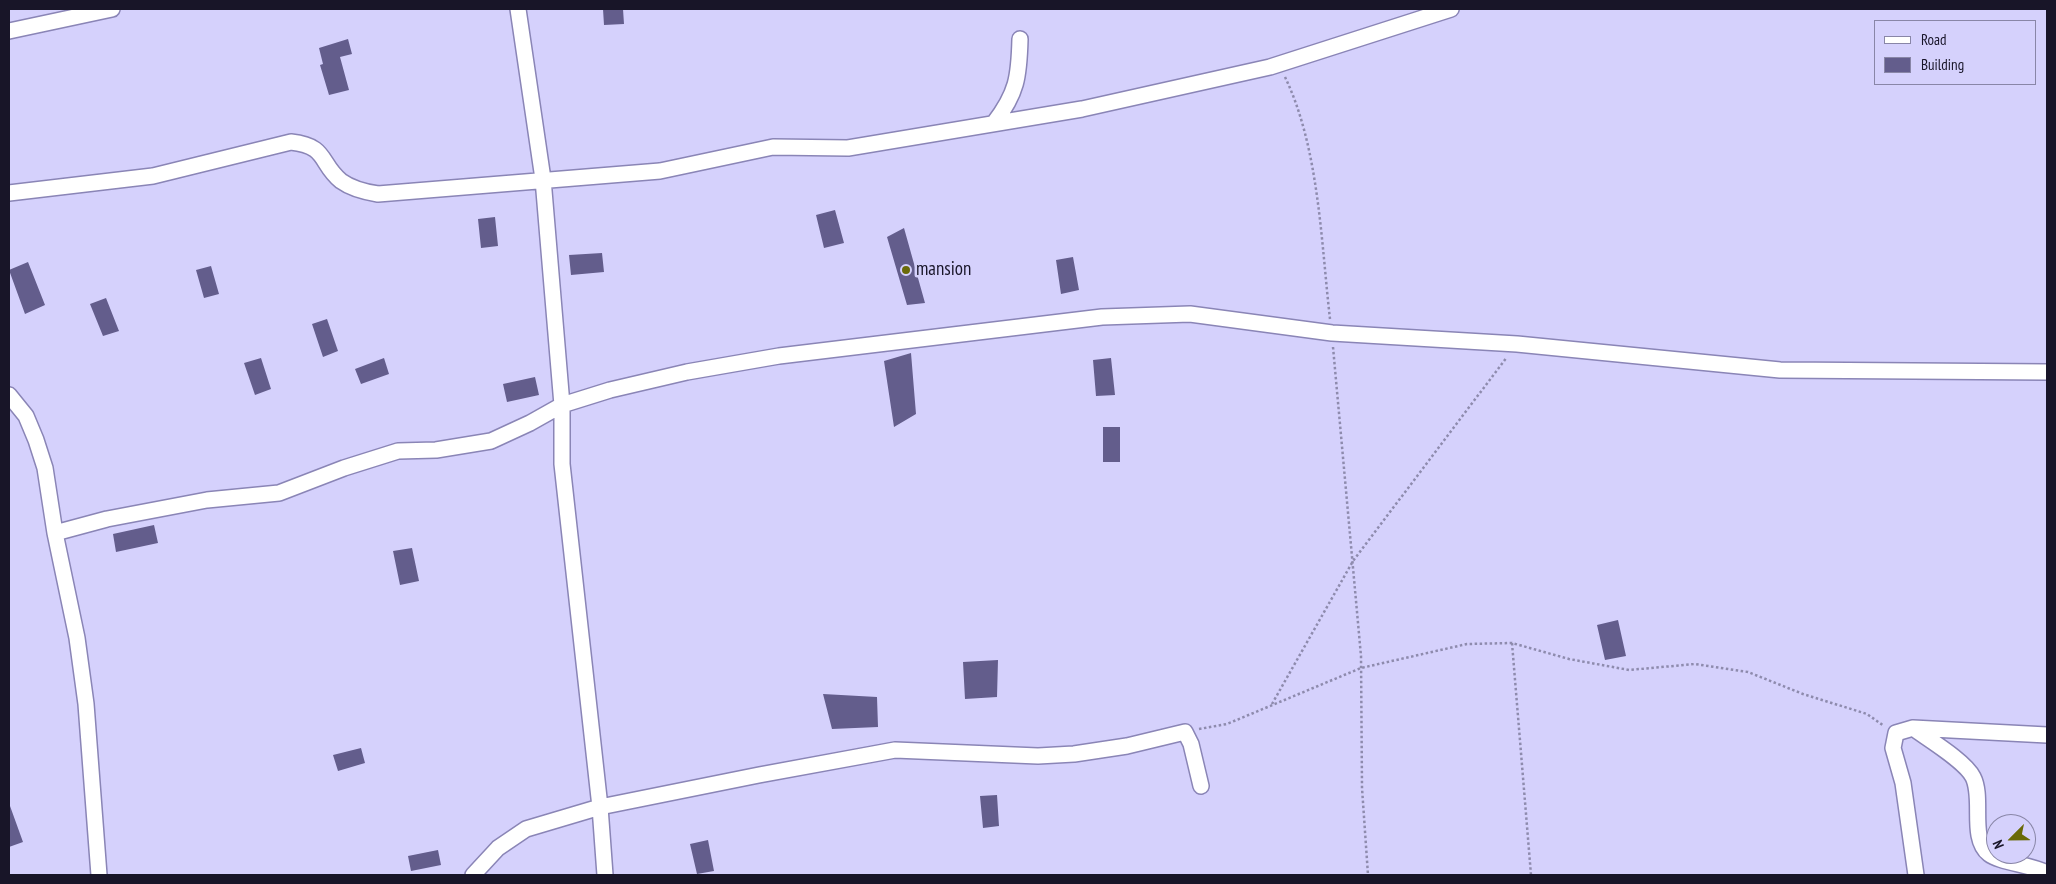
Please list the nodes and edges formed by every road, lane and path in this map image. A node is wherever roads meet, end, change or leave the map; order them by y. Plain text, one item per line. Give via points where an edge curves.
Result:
1 (112, 9) edge
2 (518, 9) edge
3 (1452, 9) edge
4 (9, 31) edge
5 (1020, 39) dead end
6 (1279, 64) junction
7 (994, 123) junction
8 (543, 179) junction
9 (9, 193) edge
10 (1332, 333) junction
11 (1517, 344) junction
12 (2047, 372) edge
13 (9, 396) edge
14 (562, 404) junction
15 (55, 532) junction
16 (1353, 561) junction
17 (1512, 643) junction
18 (1362, 668) junction
19 (1272, 705) junction
20 (1914, 728) junction
21 (1185, 732) junction
22 (1896, 733) junction
23 (2047, 735) edge
24 (1201, 786) dead end
25 (600, 807) junction
26 (2047, 873) edge
27 (99, 875) edge
28 (473, 875) edge
29 (605, 875) edge
30 (1368, 875) edge
31 (1531, 875) edge
32 (1916, 875) edge

1 - 4 street
2 - 8 street
3 - 6 street
5 - 7 street via 1016,82 1008,105
6 - 7 street via 1082,109
6 - 10 path via 1295,97 1312,167
7 - 8 street via 848,148 773,147 660,171
8 - 9 street via 378,194 362,191 339,180 313,146 291,142 145,177
8 - 14 street
10 - 11 street
10 - 14 street via 1190,314 1102,317 778,356 687,372
10 - 16 path
11 - 12 street via 1780,370
11 - 16 path
13 - 15 street via 26,416 36,440 45,468
14 - 15 street via 492,441 436,450 398,450 279,493 207,500
14 - 25 street via 562,464
15 - 27 street via 77,638 86,704
16 - 18 path
16 - 19 path
17 - 18 path via 1467,644
17 - 22 path via 1569,659 1629,670 1695,664 1748,672 1867,714
17 - 31 path
18 - 19 path
18 - 30 path via 1362,788
19 - 21 path via 1227,724
20 - 22 street
20 - 23 street
20 - 26 street via 1972,774 1978,787 1979,836 1990,856
21 - 24 street
21 - 25 street via 1127,746 1038,756 895,750
22 - 32 street via 1893,748 1904,783
25 - 28 street via 526,829 498,848
25 - 29 street

